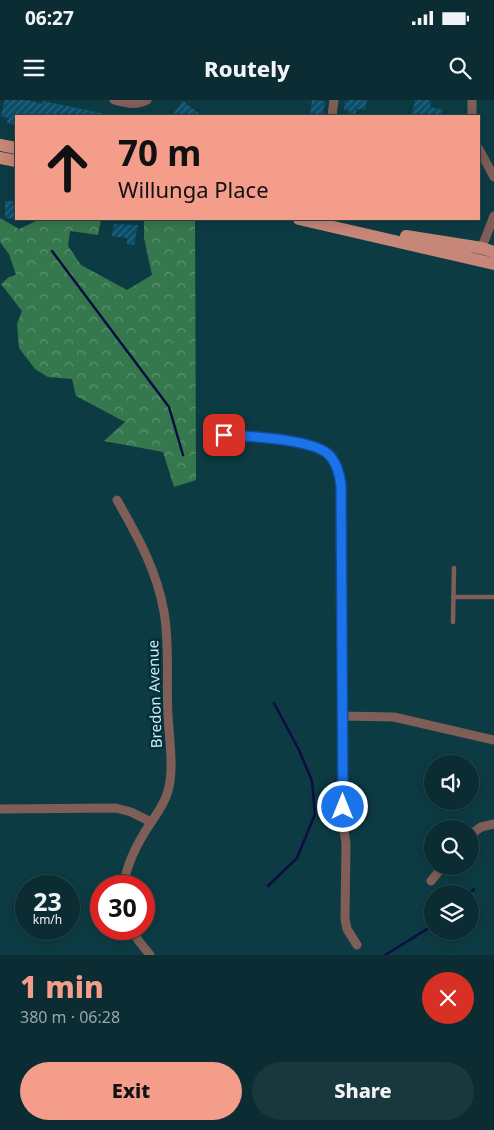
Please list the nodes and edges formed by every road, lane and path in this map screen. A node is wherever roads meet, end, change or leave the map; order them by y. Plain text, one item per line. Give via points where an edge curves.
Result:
1 (114, 100) edge
2 (147, 100) edge
3 (334, 100) edge
4 (472, 100) edge
5 (332, 115) edge
6 (472, 115) edge
7 (0, 145) edge
8 (15, 148) edge
9 (480, 151) edge
10 (0, 158) edge
11 (15, 161) edge
12 (494, 177) edge
13 (494, 216) edge
14 (304, 220) edge
15 (337, 220) edge
16 (484, 253) edge
17 (494, 264) edge
18 (224, 435) dead end
19 (341, 486) joint
20 (117, 500) dead end
21 (454, 568) dead end
22 (453, 597) junction
23 (494, 597) edge
24 (453, 622) dead end
25 (343, 716) junction
26 (475, 736) junction
27 (494, 740) edge
28 (494, 745) edge
29 (0, 809) edge
30 (151, 822) junction
31 (494, 824) edge
32 (479, 828) edge
33 (125, 875) edge
34 (436, 875) edge
35 (431, 881) dead end
36 (139, 940) edge
37 (358, 946) dead end
38 (148, 954) edge

1 - 2 street via 131,104
3 - 5 street
4 - 6 street
7 - 8 main road
9 - 12 street
10 - 11 main road
13 - 16 street
14 - 16 main road
15 - 16 main road
16 - 17 main road
18 - 19 lane via 316,447 331,456
19 - 25 street
20 - 30 street, Bredon Avenue via 152,567 167,637 170,777 168,794
21 - 22 lane
22 - 23 lane
22 - 24 lane
25 - 26 street via 394,717
25 - 37 street via 345,919 347,929
26 - 27 street
26 - 28 street
29 - 30 street via 116,808
30 - 33 street, Bredon Avenue
31 - 32 street
34 - 35 street
36 - 38 street

